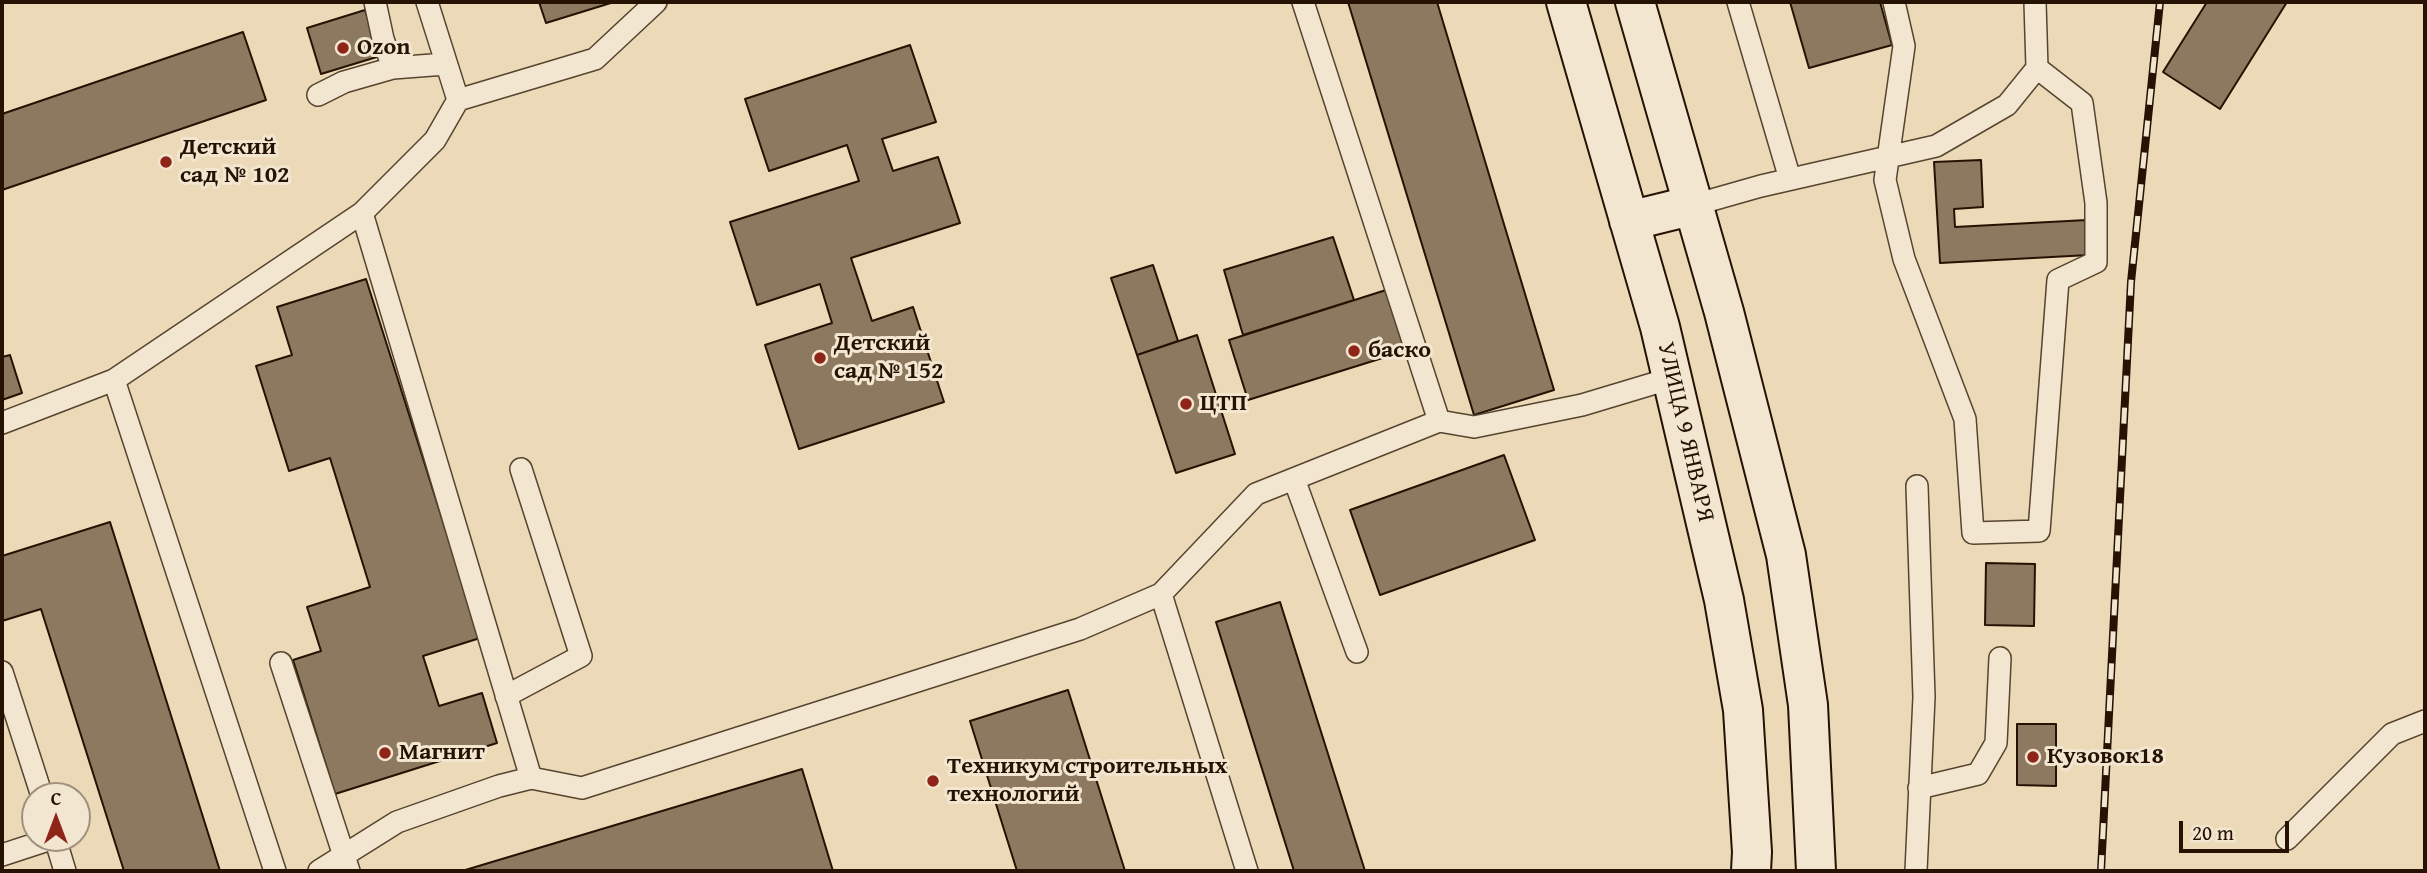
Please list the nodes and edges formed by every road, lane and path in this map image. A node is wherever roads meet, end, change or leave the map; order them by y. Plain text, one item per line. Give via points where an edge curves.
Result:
1 (375, 2) edge
2 (427, 2) edge
3 (656, 2) edge
4 (1303, 2) edge
5 (1566, 2) edge
6 (1635, 2) edge
7 (1738, 2) edge
8 (1894, 2) edge
9 (2035, 2) edge
10 (445, 64) junction
11 (393, 68) junction
12 (2037, 68) junction
13 (318, 95) dead end
14 (458, 100) junction
15 (1888, 157) junction
16 (1790, 179) junction
17 (1694, 205) junction
18 (362, 214) junction
19 (1629, 221) junction
20 (1672, 378) junction
21 (114, 380) junction
22 (1439, 421) junction
23 (2, 423) edge
24 (520, 469) dead end
25 (1294, 479) junction
26 (1917, 486) dead end
27 (1161, 594) junction
28 (1357, 652) dead end
29 (2000, 658) dead end
30 (281, 663) dead end
31 (2, 672) edge
32 (506, 696) junction
33 (2425, 721) edge
34 (531, 778) junction
35 (37, 782) edge
36 (1919, 788) junction
37 (2287, 839) dead end
38 (21, 846) edge
39 (3, 851) edge
40 (59, 852) edge
41 (347, 863) edge
42 (65, 871) edge
43 (275, 871) edge
44 (319, 871) edge
45 (1247, 871) edge
46 (1751, 871) edge
47 (1816, 871) edge
48 (1916, 871) edge

1 - 11 lane
2 - 10 lane
3 - 14 lane via 595,59
4 - 22 lane
5 - 19 main road, УЛИЦА 9 ЯНВАРЯ
6 - 17 main road
7 - 16 lane
8 - 15 lane via 1904,46
9 - 12 lane
10 - 11 lane
10 - 14 lane
11 - 13 lane
12 - 15 lane via 2007,105 1936,146
12 - 15 lane via 2082,103 2096,203 2096,262 2058,281 2039,531 1973,533 1965,419 1904,258 1885,180
14 - 18 lane via 435,140
15 - 16 lane
16 - 17 lane
17 - 19 main road
17 - 47 main road via 1786,555 1808,705
18 - 21 lane
18 - 32 lane
19 - 20 main road, УЛИЦА 9 ЯНВАРЯ
20 - 22 lane via 1508,421 1474,427
20 - 46 main road, УЛИЦА 9 ЯНВАРЯ via 1724,600 1742,710
21 - 23 lane
21 - 43 lane
22 - 25 lane
24 - 32 lane via 581,656
25 - 27 lane via 1256,494
25 - 28 lane
26 - 36 lane via 1924,697
27 - 34 lane via 1080,629 582,788
27 - 45 lane
29 - 36 lane via 1996,743 1978,774
30 - 41 lane
31 - 35 lane
32 - 34 lane
33 - 37 lane via 2392,734
34 - 41 lane via 397,822
36 - 48 lane
38 - 39 lane
40 - 42 lane
41 - 44 lane

